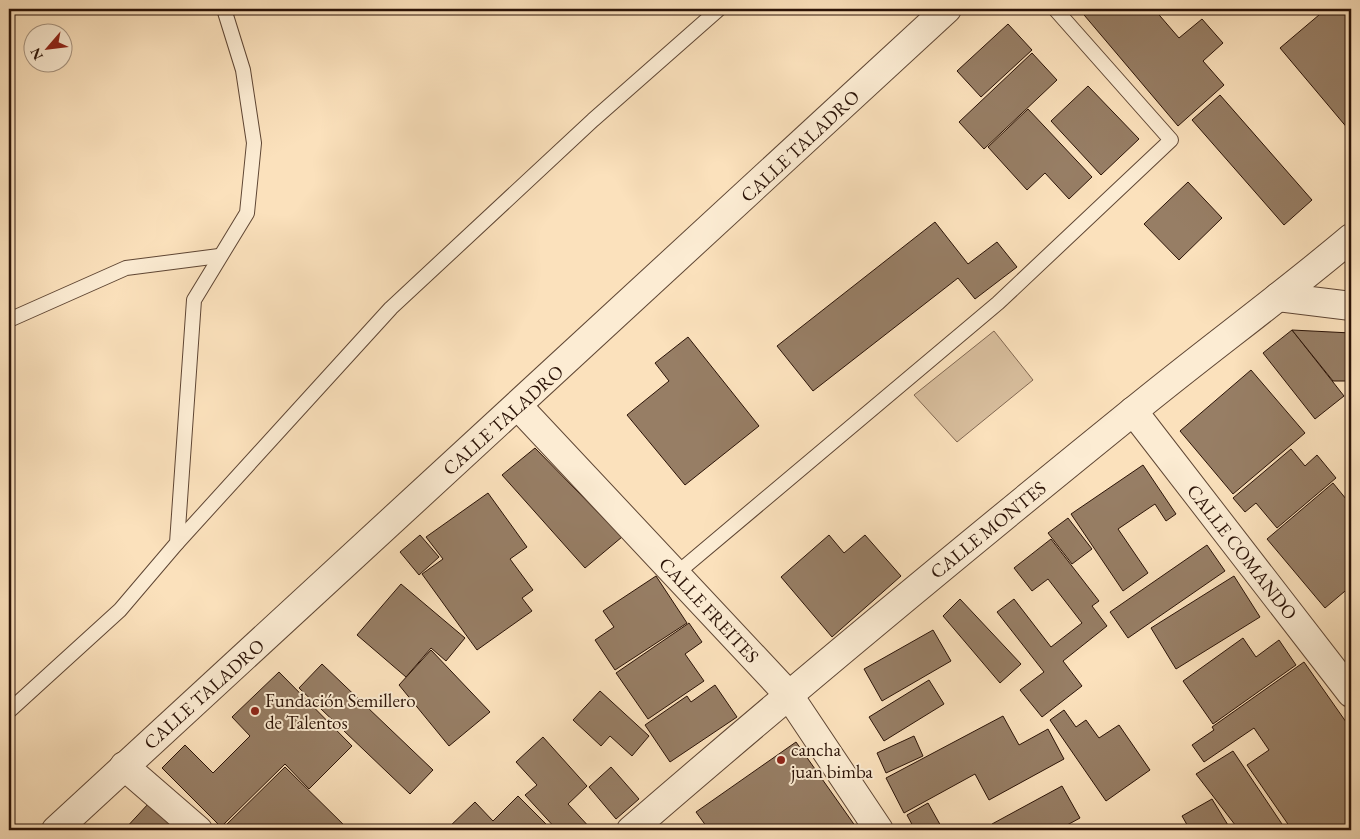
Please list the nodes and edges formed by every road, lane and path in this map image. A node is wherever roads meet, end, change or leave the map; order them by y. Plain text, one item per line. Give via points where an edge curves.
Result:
1 (224, 9) edge
2 (719, 9) edge
3 (947, 9) edge
4 (1055, 9) edge
5 (1351, 238) edge
6 (219, 256) junction
7 (1278, 297) junction
8 (1351, 306) edge
9 (9, 320) edge
10 (518, 406) junction
11 (1133, 411) junction
12 (177, 543) junction
13 (676, 574) junction
14 (1351, 693) edge
15 (788, 694) junction
16 (9, 711) edge
17 (124, 766) junction
18 (56, 830) edge
19 (198, 830) edge
20 (631, 830) edge
21 (879, 830) edge

1 - 6 lane via 242,70 254,143 247,213
2 - 12 lane via 593,120 391,308
3 - 10 street, CALLE TALADRO
4 - 13 lane via 1171,140 998,303
5 - 7 street, CALLE MONTES
6 - 9 lane via 126,268
6 - 12 lane via 194,300
7 - 8 street
7 - 11 street, CALLE MONTES
10 - 13 street, CALLE FREITES
10 - 17 street, CALLE TALADRO
11 - 14 street, CALLE COMANDO
11 - 15 street, CALLE MONTES
12 - 16 lane via 120,610
13 - 15 street, CALLE FREITES
15 - 20 street, CALLE MONTES
15 - 21 street, CALLE FREITES
17 - 18 street, CALLE TALADRO
17 - 19 street

